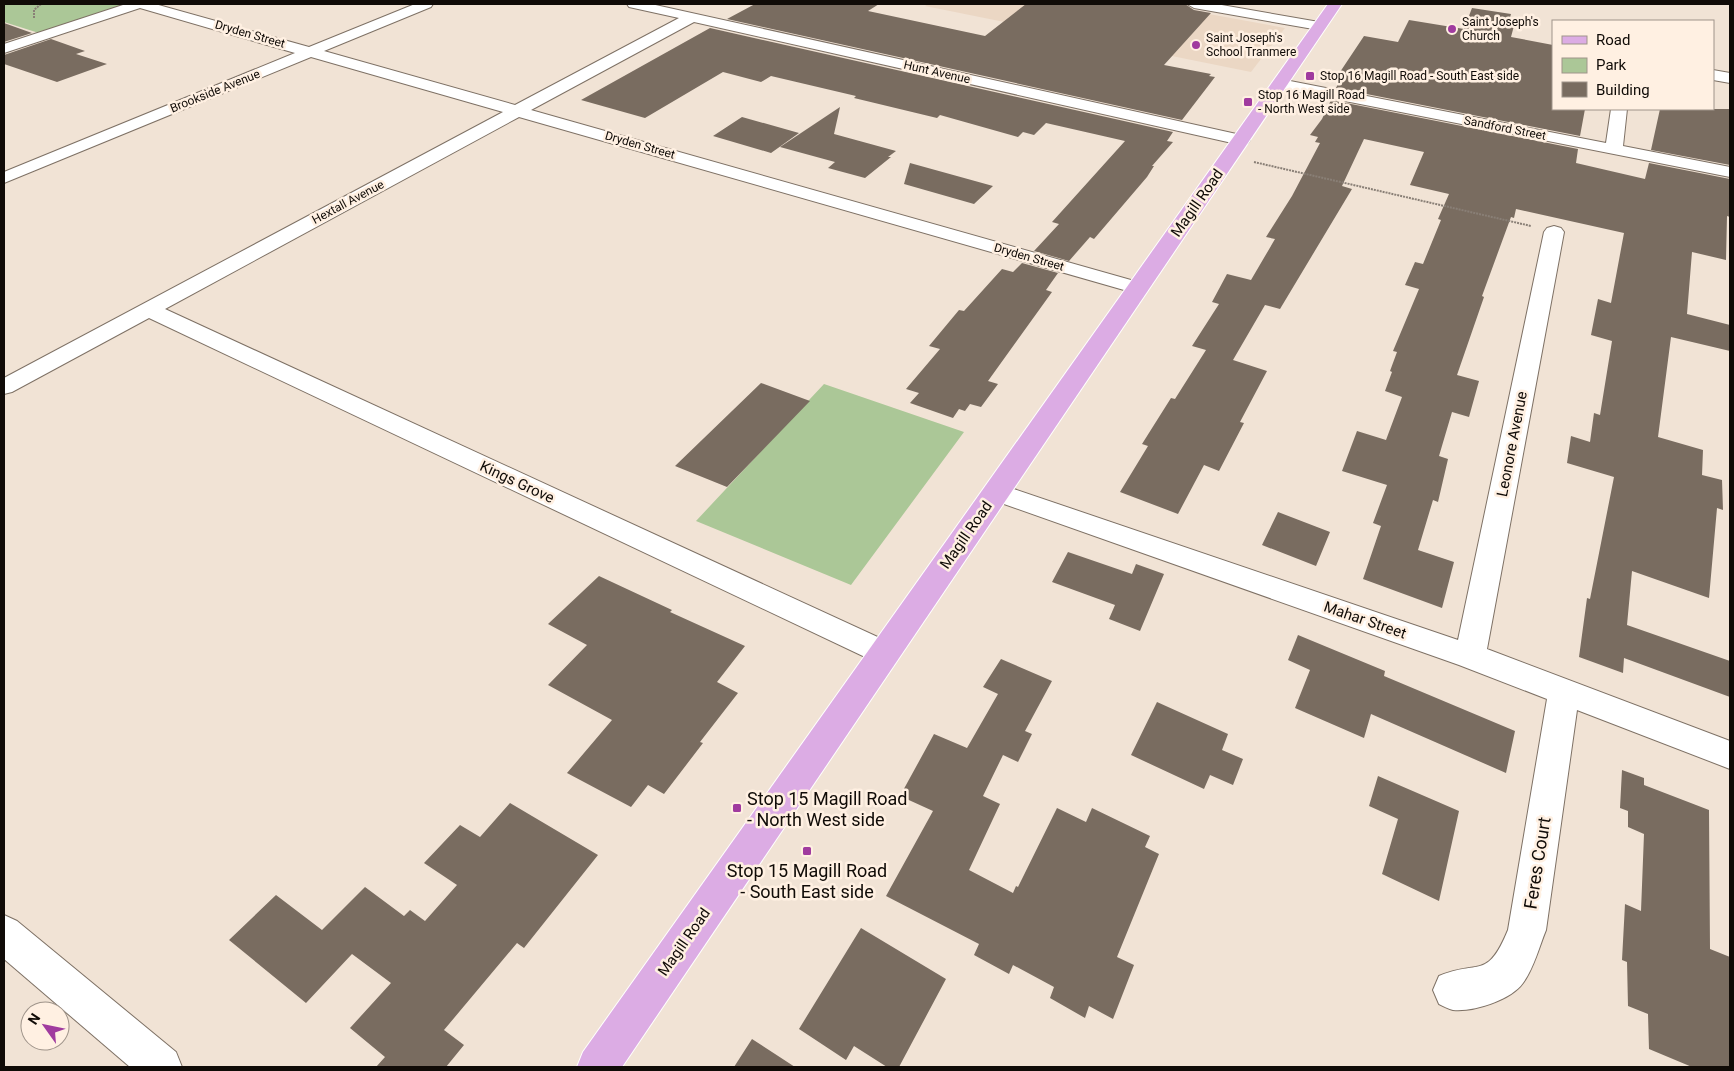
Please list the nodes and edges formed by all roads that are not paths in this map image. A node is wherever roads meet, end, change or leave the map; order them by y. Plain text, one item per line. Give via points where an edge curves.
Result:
1 (140, 4) edge
2 (426, 4) edge
3 (634, 4) edge
4 (1194, 4) edge
5 (1335, 4) edge
6 (692, 17) junction
7 (1319, 26) junction
8 (4, 49) edge
9 (311, 51) junction
10 (1714, 75) edge
11 (1730, 78) edge
12 (1280, 84) junction
13 (518, 110) junction
14 (1620, 110) edge
15 (1235, 148) junction
16 (1614, 149) junction
17 (1730, 172) edge
18 (4, 178) edge
19 (1554, 232) road end
20 (1138, 288) junction
21 (150, 310) junction
22 (4, 387) edge
23 (996, 492) junction
24 (884, 654) junction
25 (1470, 656) junction
26 (1564, 691) junction
27 (1730, 755) edge
28 (4, 934) edge
29 (1453, 990) dead end
30 (161, 1067) edge
31 (598, 1067) edge

1 - 8 street
1 - 9 street, Dryden Street
2 - 9 street, Brookside Avenue
3 - 6 street, Hunt Avenue
4 - 7 street
5 - 7 main road, Magill Road
6 - 13 street, Hextall Avenue
6 - 15 street, Hunt Avenue
7 - 12 main road, Magill Road
9 - 13 street, Dryden Street
9 - 18 street, Brookside Avenue
10 - 11 street
12 - 15 main road, Magill Road
12 - 16 street, Sandford Street
13 - 20 street, Dryden Street
13 - 21 street, Hextall Avenue
14 - 16 street
15 - 20 main road, Magill Road
16 - 17 street, Sandford Street
19 - 25 street, Leonore Avenue
20 - 23 main road, Magill Road
21 - 22 street, Hextall Avenue
21 - 24 street, Kings Grove
23 - 24 main road, Magill Road
23 - 25 street, Mahar Street
24 - 31 main road, Magill Road
25 - 26 street, Mahar Street
26 - 27 street, Mahar Street
26 - 29 street, Feres Court via 1527,930 1515,962 1500,981 1478,989
28 - 30 street

